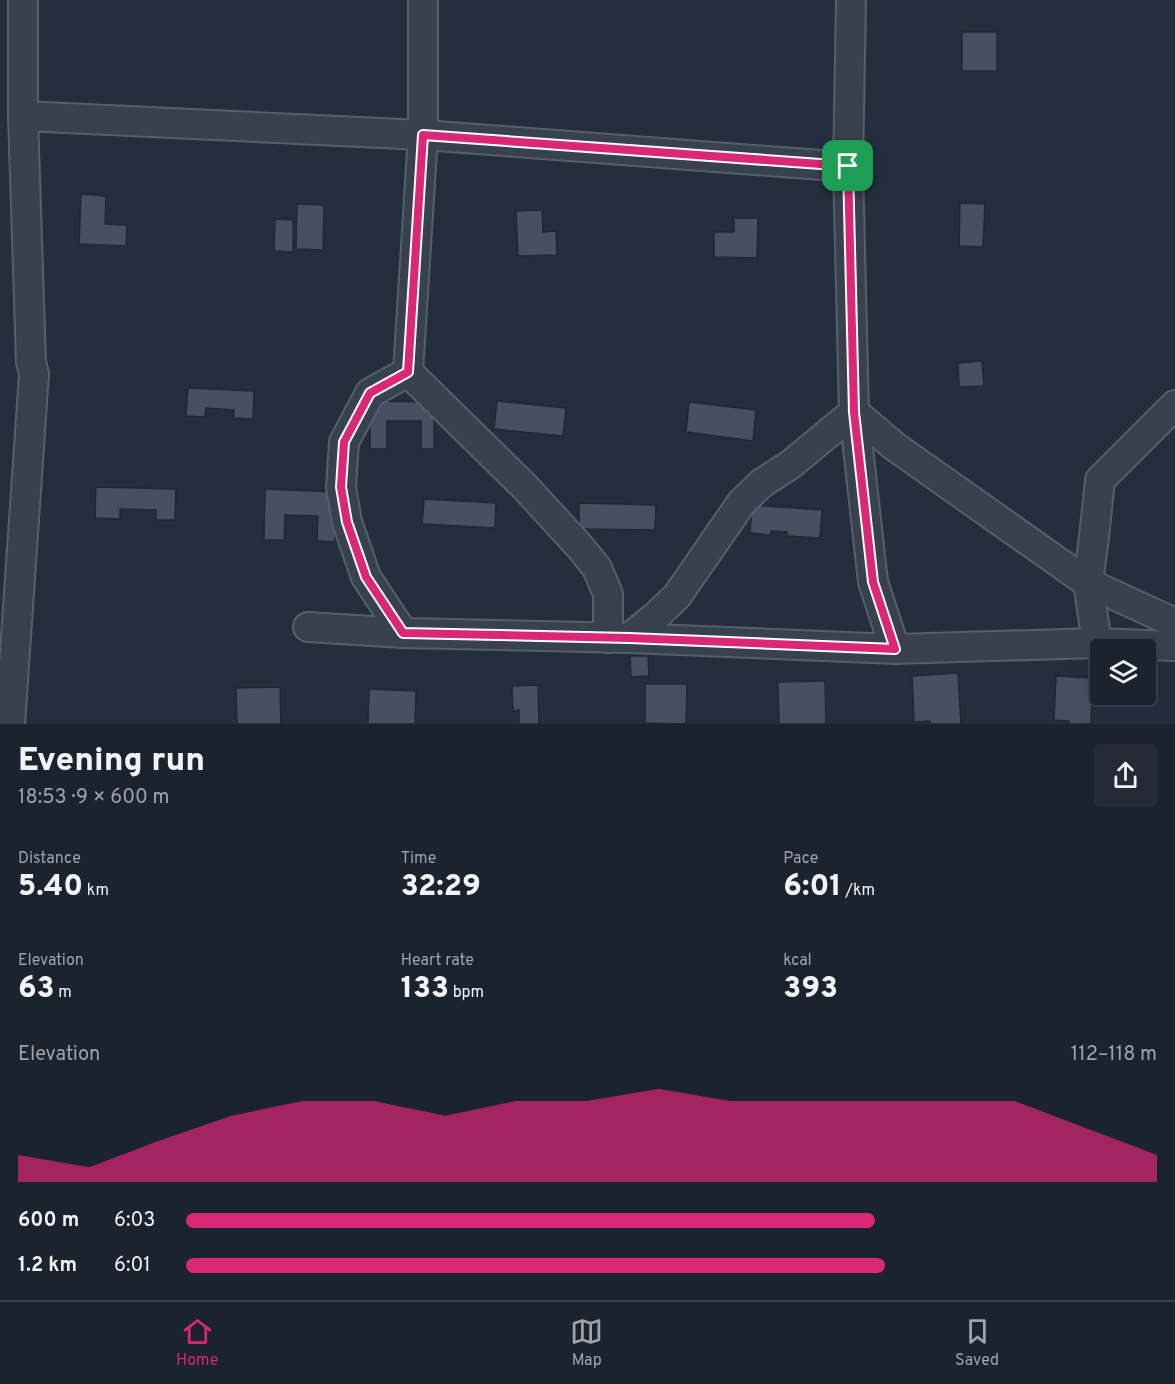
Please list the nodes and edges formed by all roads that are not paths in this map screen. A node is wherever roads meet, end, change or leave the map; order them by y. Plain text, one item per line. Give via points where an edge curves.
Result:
1 (23, 0) edge
2 (423, 0) edge
3 (850, 0) edge
4 (23, 116) junction
5 (423, 135) junction
6 (848, 166) junction
7 (408, 372) junction
8 (1175, 405) edge
9 (854, 412) junction
10 (1088, 583) junction
11 (1175, 623) edge
12 (308, 627) dead end
13 (403, 633) junction
14 (618, 638) junction
15 (1096, 639) edge
16 (1090, 643) edge
17 (1156, 645) edge
18 (1175, 646) edge
19 (895, 649) junction
20 (10, 724) edge

1 - 4 street
2 - 5 street
3 - 6 street
4 - 5 street
4 - 20 street via 34,374
5 - 6 street
5 - 7 street
6 - 9 street
7 - 13 street via 370,393 344,442 341,487 347,522 366,577
7 - 14 street via 526,488 597,568 608,594
8 - 10 street via 1100,480
9 - 10 street via 894,446
9 - 14 street via 742,502 677,596 656,616
9 - 19 street via 873,582
10 - 11 street
10 - 15 street
12 - 13 street
13 - 14 street
14 - 19 street
16 - 19 street
17 - 18 street

